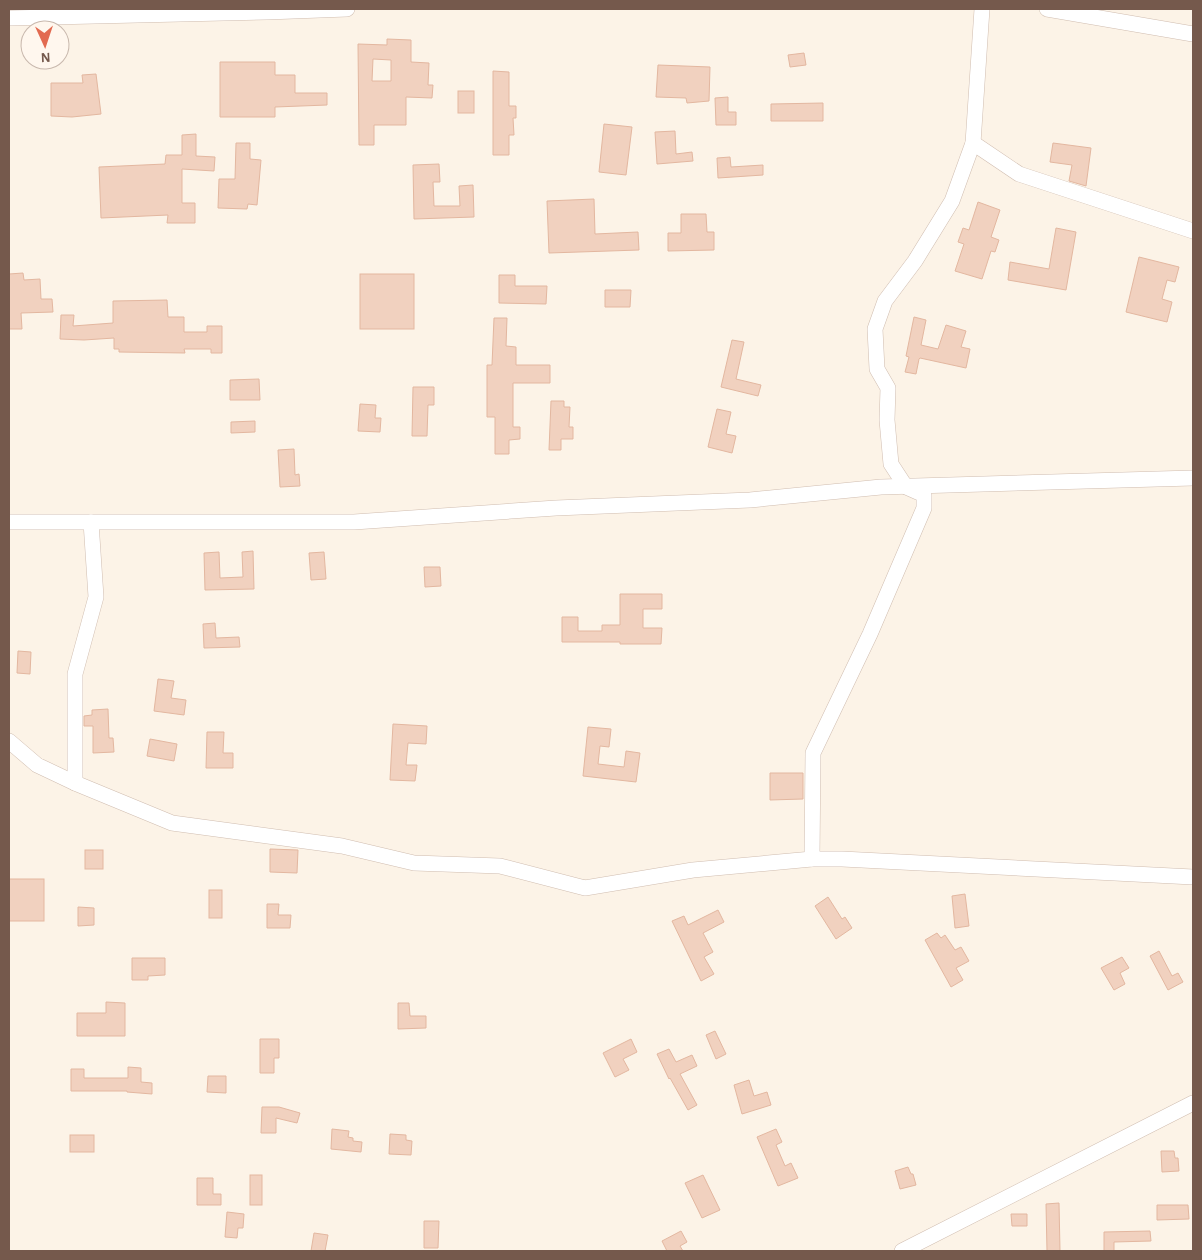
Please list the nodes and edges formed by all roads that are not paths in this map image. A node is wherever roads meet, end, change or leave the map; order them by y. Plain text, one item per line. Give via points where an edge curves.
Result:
1 (347, 9) edge
2 (982, 9) edge
3 (1047, 9) edge
4 (9, 18) edge
5 (1193, 34) edge
6 (973, 143) junction
7 (1193, 232) edge
8 (1193, 478) edge
9 (906, 487) junction
10 (9, 522) edge
11 (91, 522) junction
12 (9, 741) edge
13 (75, 783) junction
14 (812, 859) junction
15 (1193, 877) edge
16 (1193, 1103) edge
17 (902, 1251) edge

1 - 4 street
2 - 6 street
3 - 5 street
6 - 7 street via 1019,174
6 - 9 street via 952,201 915,261 884,301 875,329 877,369 888,388 891,464
8 - 9 street
9 - 11 street via 750,500 556,508 354,522
9 - 14 street via 924,495 924,508 870,634 813,753
10 - 11 street
11 - 13 street via 96,597 75,674
12 - 13 street via 36,765
13 - 14 street via 172,823 342,846 414,863 500,866 585,888 694,870
14 - 15 street
16 - 17 street

